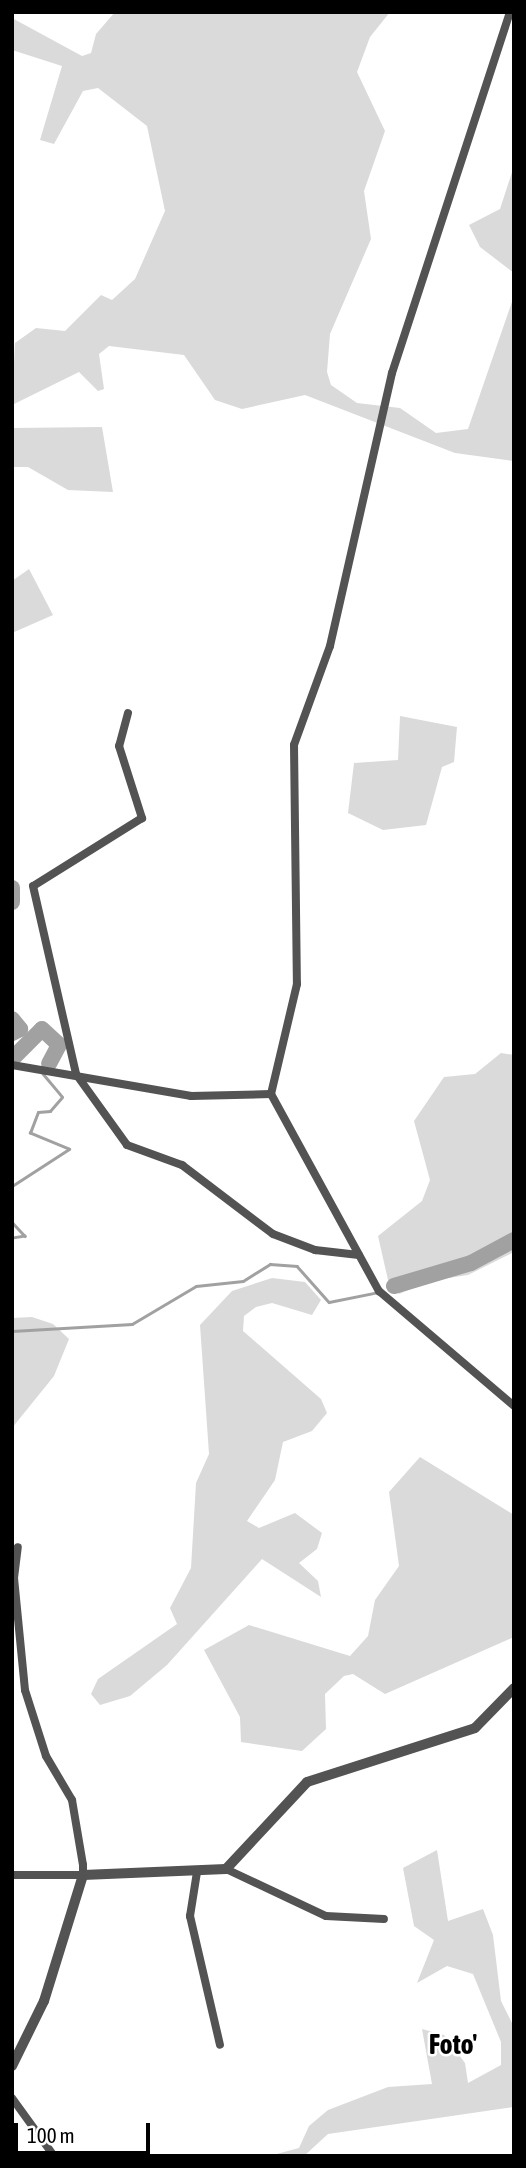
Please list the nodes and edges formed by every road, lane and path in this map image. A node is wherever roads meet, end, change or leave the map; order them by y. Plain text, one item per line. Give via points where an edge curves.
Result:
1 (510, 12) edge
2 (128, 713) dead end
3 (12, 1065) edge
4 (76, 1074) junction
5 (271, 1094) junction
6 (359, 1255) junction
7 (514, 1406) edge
8 (18, 1546) dead end
9 (514, 1688) edge
10 (226, 1869) junction
11 (197, 1872) junction
12 (12, 1875) edge
13 (83, 1875) junction
14 (384, 1919) dead end
15 (220, 2045) dead end
16 (12, 2066) edge
17 (12, 2098) edge
18 (54, 2156) edge

1 - 5 street via 392,373 330,646 294,745 296,984
2 - 4 street via 119,746 142,818 33,886
3 - 4 street
4 - 5 street via 191,1096
4 - 6 street via 127,1145 182,1165 273,1234 315,1250
5 - 6 street
6 - 7 street via 396,1310
8 - 13 street via 14,1578 25,1690 46,1756 72,1800
9 - 10 street via 475,1728 307,1782
10 - 11 street
10 - 14 street via 326,1916
11 - 13 street
11 - 15 street via 190,1916
12 - 13 street
13 - 16 street via 44,2001
17 - 18 street

